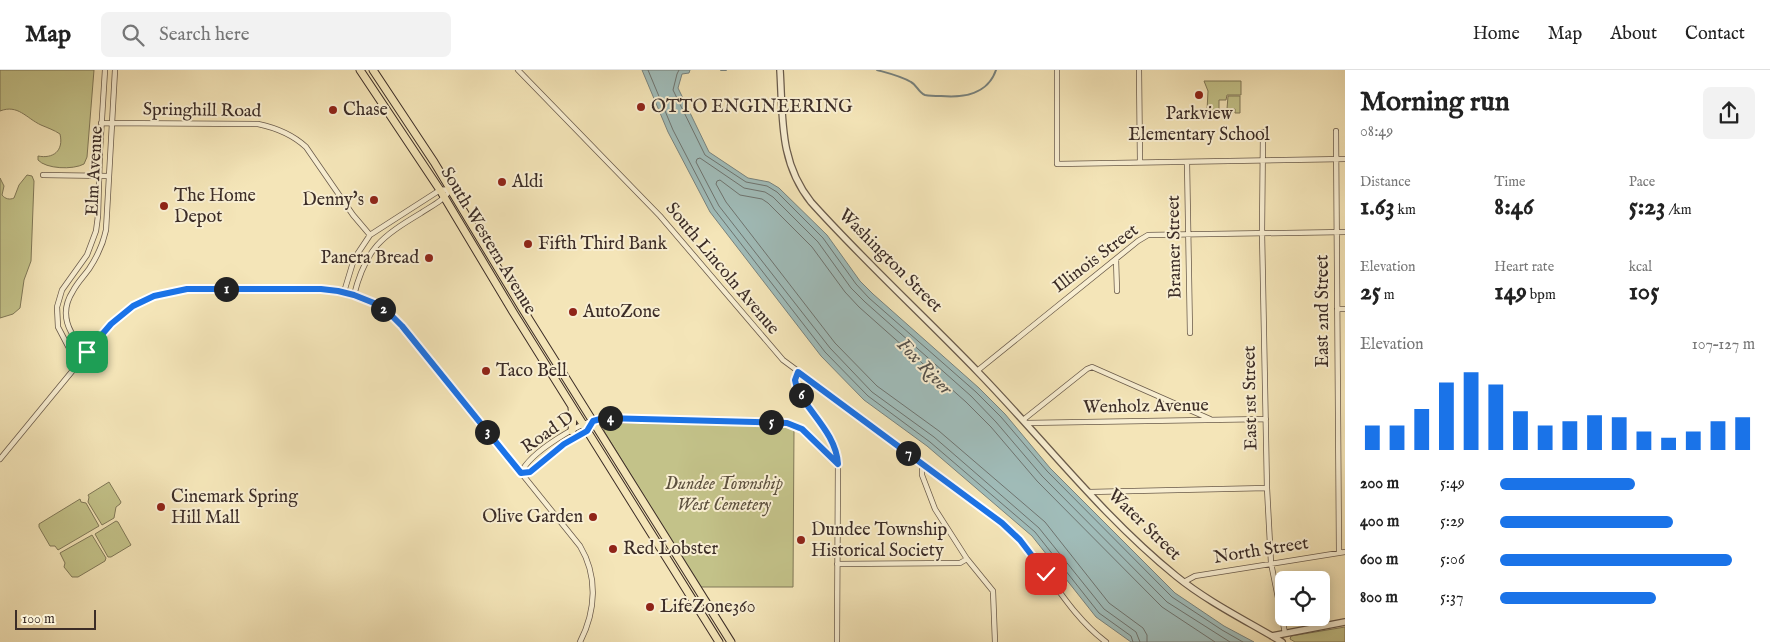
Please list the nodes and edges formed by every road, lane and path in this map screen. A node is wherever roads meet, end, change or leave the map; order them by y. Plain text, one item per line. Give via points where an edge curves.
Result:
1 (105, 70) edge
2 (115, 70) edge
3 (360, 70) edge
4 (518, 70) edge
5 (780, 70) edge
6 (1057, 70) edge
7 (1139, 70) edge
8 (375, 71) edge
9 (101, 124) junction
10 (111, 124) junction
11 (1263, 132) dead end
12 (1336, 132) dead end
13 (1336, 159) junction
14 (1345, 159) edge
15 (1262, 160) junction
16 (1140, 162) junction
17 (1187, 162) junction
18 (43, 175) dead end
19 (98, 176) junction
20 (108, 176) junction
21 (451, 189) junction
22 (440, 190) junction
23 (445, 198) junction
24 (1262, 232) junction
25 (1336, 232) junction
26 (1345, 232) edge
27 (1188, 234) junction
28 (370, 235) junction
29 (1116, 259) junction
30 (81, 264) junction
31 (89, 270) junction
32 (1117, 291) dead end
33 (344, 292) junction
34 (354, 295) junction
35 (1337, 309) junction
36 (1345, 309) edge
37 (1190, 333) dead end
38 (87, 352) junction
39 (79, 362) junction
40 (977, 371) junction
41 (798, 372) junction
42 (1008, 403) joint
43 (572, 406) junction
44 (1266, 419) junction
45 (1213, 420) junction
46 (593, 421) junction
47 (1025, 422) junction
48 (583, 424) junction
49 (572, 431) junction
50 (587, 431) junction
51 (0, 459) edge
52 (838, 464) junction
53 (924, 464) junction
54 (521, 473) junction
55 (1267, 488) junction
56 (1089, 492) junction
57 (1339, 552) junction
58 (1345, 552) edge
59 (967, 559) junction
60 (1270, 563) junction
61 (837, 564) junction
62 (684, 568) junction
63 (676, 573) junction
64 (1184, 582) junction
65 (1345, 622) edge
66 (1285, 633) junction
67 (1272, 636) junction
68 (580, 642) edge
69 (719, 642) edge
70 (731, 642) edge
71 (837, 642) edge
72 (995, 642) edge
73 (1106, 642) edge
74 (1282, 642) edge

1 - 9 street, Elm Avenue
2 - 10 street, Elm Avenue
3 - 22 main road, South Western Avenue
4 - 41 street, South Lincoln Avenue via 654,209 772,348
5 - 40 street, Washington Street via 789,162 809,200
6 - 16 street via 1057,164
7 - 16 street
8 - 21 main road, South Western Avenue
9 - 10 street, Springhill Road
9 - 19 street, Elm Avenue
10 - 20 street, Elm Avenue
10 - 28 street, Springhill Road via 258,124 279,129 306,147
11 - 15 street, East 1st Street
12 - 13 street, East 2nd Street
13 - 14 street
13 - 15 street
13 - 25 street, East 2nd Street
15 - 17 street
15 - 24 street, East 1st Street
16 - 17 street
17 - 27 street, Bramer Street
18 - 19 street
19 - 20 street
19 - 30 street, Elm Avenue via 96,231
20 - 31 street, Elm Avenue via 106,230
21 - 22 street
21 - 23 street
21 - 46 main road, South Western Avenue
22 - 23 main road, South Western Avenue
22 - 28 street
23 - 34 street via 390,232 378,244 365,262
23 - 43 main road, South Western Avenue
24 - 25 street, Illinois Street
24 - 27 street, Illinois Street
24 - 44 street, East 1st Street
25 - 26 street, Illinois Street
25 - 35 street, East 2nd Street
27 - 29 street, Illinois Street via 1148,235
27 - 37 street, Bramer Street
28 - 33 street via 354,259
29 - 32 street
29 - 40 street, Illinois Street
30 - 31 street
30 - 39 street, Elm Avenue via 62,290 57,314 63,338
31 - 38 street, Elm Avenue via 72,291 66,307 70,332
33 - 34 street
33 - 38 street via 321,289 201,289 163,293 139,302 121,314
34 - 54 street via 380,307 402,326
35 - 36 street
35 - 57 street, East 2nd Street
38 - 39 street
39 - 51 street
40 - 42 street, Washington Street
41 - 52 street via 795,380 797,389 830,438
41 - 53 street, South Lincoln Avenue
42 - 47 street, Water Street
43 - 48 main road, South Western Avenue
43 - 49 main road
44 - 45 street, Wenholz Avenue
44 - 55 street, East 1st Street
45 - 47 street, Wenholz Avenue
45 - 47 street via 1092,367
46 - 48 street, Road D
46 - 50 street, Road D
46 - 52 street via 604,418 782,422 802,429
46 - 62 main road, South Western Avenue
47 - 56 street, Water Street
48 - 49 street, Road D
48 - 50 main road, South Western Avenue
49 - 54 street, Road D via 525,464
50 - 54 street, Road D via 564,444 530,472
50 - 63 main road, South Western Avenue
52 - 61 street
53 - 59 street via 922,475 932,505
53 - 73 street, South Lincoln Avenue via 1016,535 1076,613
54 - 68 street via 574,539 589,566 593,600
55 - 56 street
55 - 60 street, East 1st Street
56 - 64 street, Water Street
57 - 58 street, North Street
57 - 60 street, North Street
59 - 61 street via 961,563
59 - 72 street via 993,591
60 - 64 street, North Street via 1195,576
60 - 66 street, East 1st Street
61 - 71 street
62 - 63 main road
62 - 70 main road, South Western Avenue
63 - 69 main road, South Western Avenue
64 - 67 street, Water Street
65 - 66 street
66 - 67 street
67 - 74 street, Water Street

